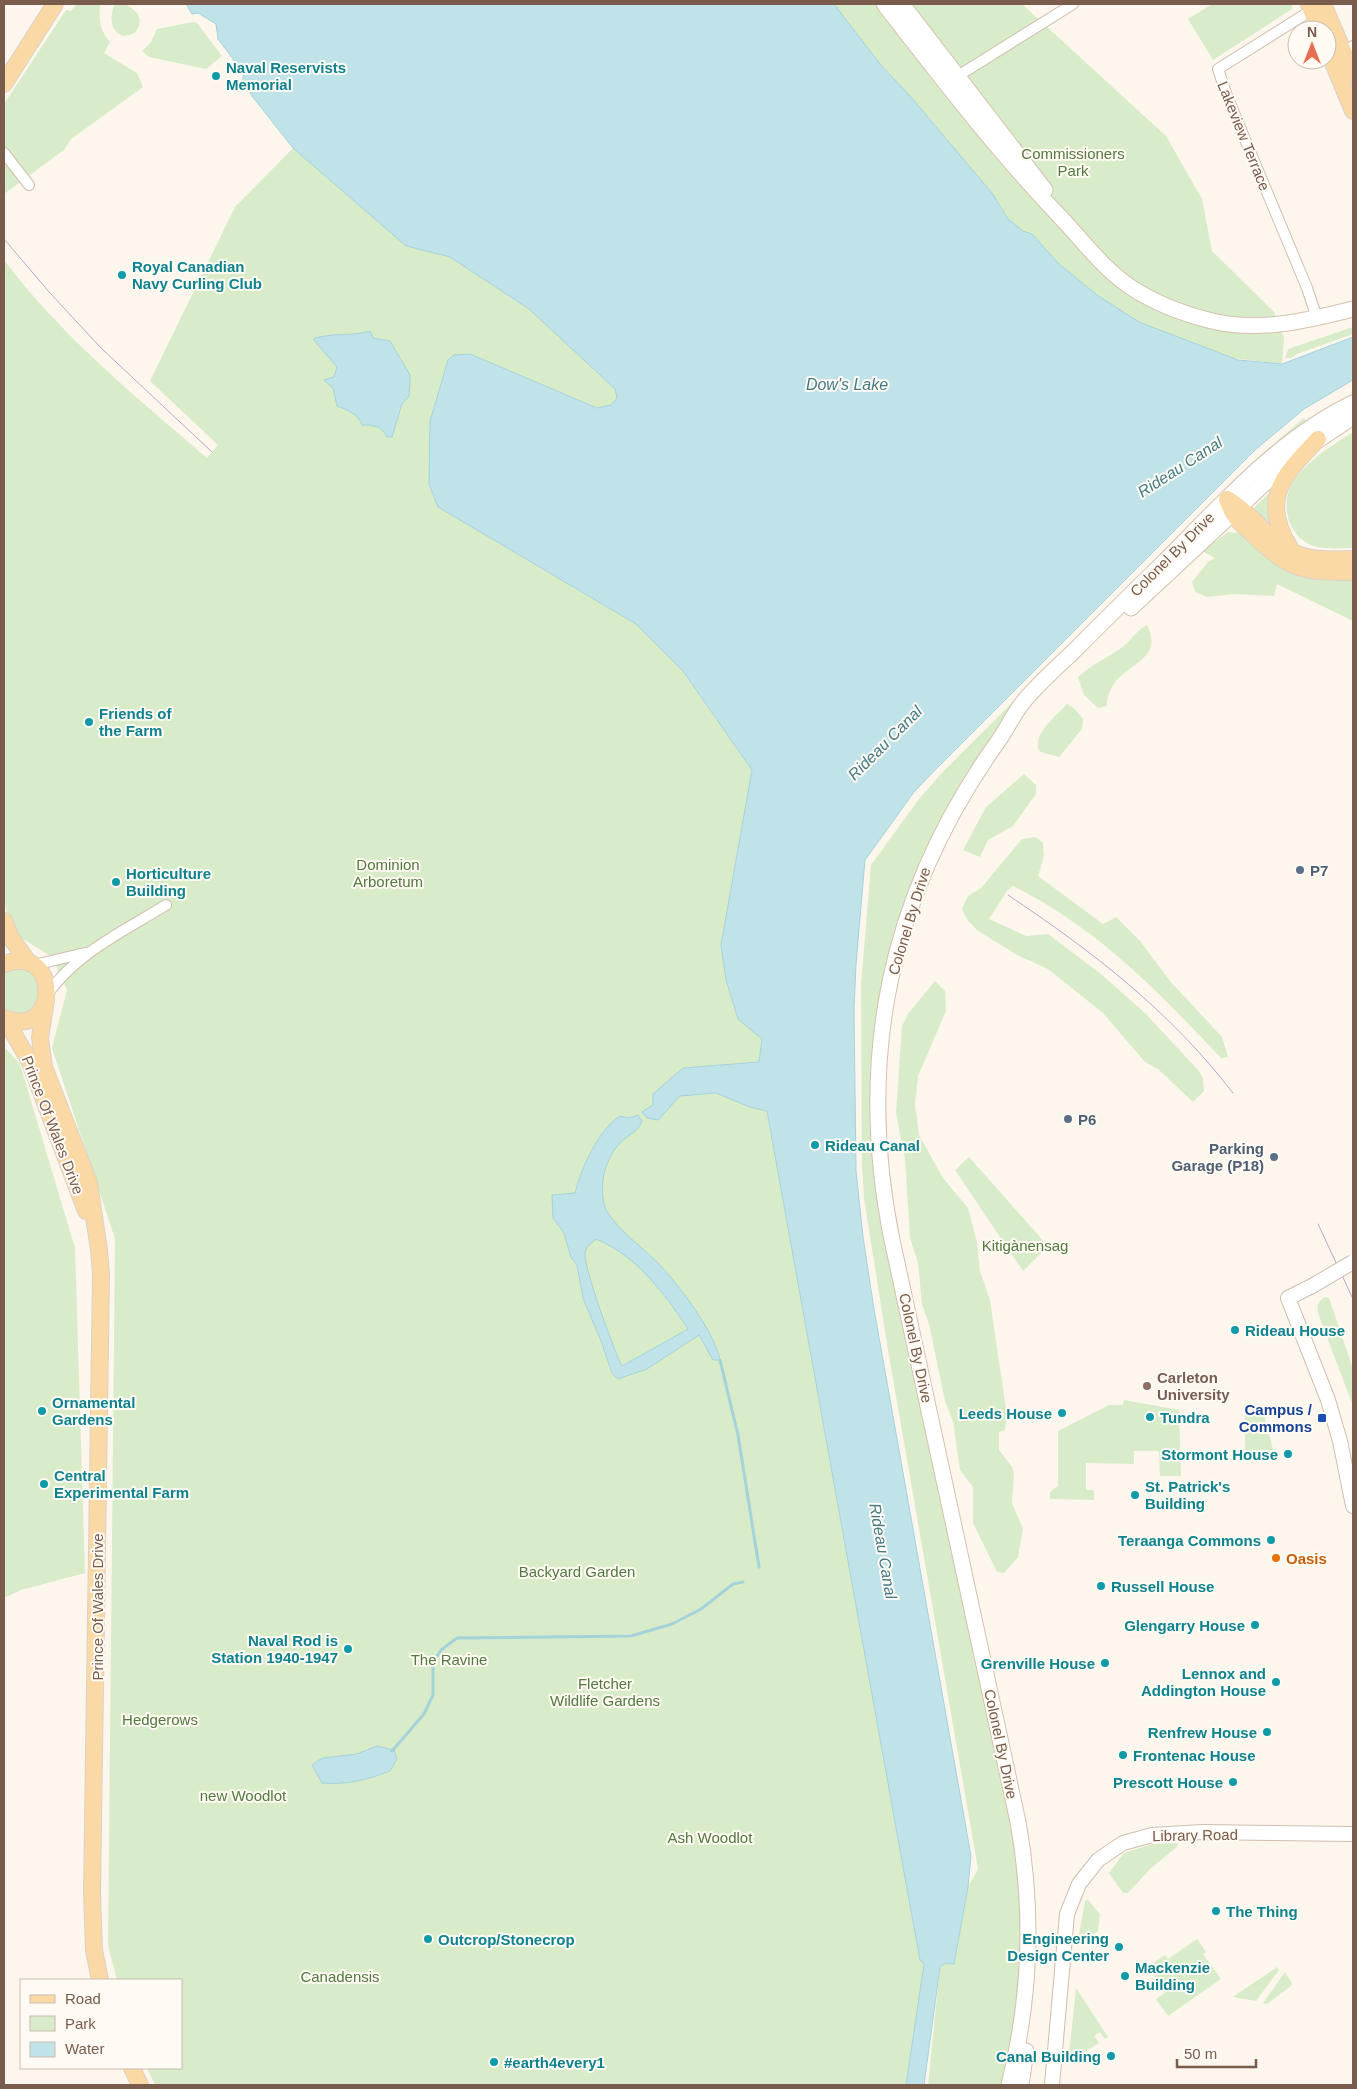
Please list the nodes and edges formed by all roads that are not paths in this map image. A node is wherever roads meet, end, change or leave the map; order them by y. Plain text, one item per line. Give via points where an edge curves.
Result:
1 (55, 4) edge
2 (884, 4) edge
3 (902, 4) edge
4 (1073, 4) edge
5 (1316, 5) edge
6 (1318, 20) edge
7 (1339, 51) edge
8 (1353, 74) edge
9 (951, 80) junction
10 (4, 84) edge
11 (1353, 111) edge
12 (4, 153) edge
13 (30, 185) dead end
14 (1353, 309) edge
15 (1316, 318) junction
16 (1353, 403) edge
17 (1353, 418) edge
18 (1318, 439) junction
19 (1233, 507) junction
20 (1292, 552) junction
21 (1353, 560) edge
22 (1353, 572) edge
23 (166, 905) dead end
24 (4, 921) edge
25 (88, 952) junction
26 (4, 964) edge
27 (31, 964) junction
28 (47, 996) junction
29 (4, 1018) edge
30 (96, 1234) junction
31 (1353, 1262) edge
32 (1353, 1506) edge
33 (1353, 1834) edge
34 (100, 1979) edge
35 (1026, 1992) junction
36 (132, 2069) edge
37 (140, 2085) edge
38 (1009, 2085) edge
39 (1021, 2085) edge
40 (1052, 2085) edge

1 - 10 main road
2 - 9 main road
3 - 9 main road
4 - 9 street
5 - 6 main road
5 - 7 main road
5 - 15 street, Lakeview Terrace via 1218,68 1307,288
7 - 8 main road
7 - 11 main road
9 - 15 main road via 1033,172 1069,227 1102,264 1132,287 1163,305 1210,321 1262,326
12 - 13 street
14 - 15 main road
16 - 19 main road, Colonel By Drive via 1296,437
17 - 18 main road, Colonel By Drive
18 - 19 main road, Colonel By Drive
18 - 20 main road via 1284,477 1276,495 1278,525
19 - 20 main road
19 - 22 main road via 1273,554 1288,564 1305,570
19 - 35 main road, Colonel By Drive via 1025,700 958,800 919,880 901,935 888,989 880,1045 879,1152 888,1218 1021,1839 1028,1906
20 - 21 main road via 1318,559
23 - 25 street
24 - 27 main road via 11,938
25 - 27 street
25 - 28 street via 62,975
26 - 27 main road via 20,961
27 - 28 main road via 45,978
28 - 29 main road via 33,1017 19,1021
28 - 30 main road, Prince Of Wales Drive via 40,1038 44,1067 89,1184
29 - 30 main road, Prince Of Wales Drive via 29,1060
30 - 34 main road, Prince Of Wales Drive via 101,1274 92,1893 94,1950
31 - 32 street, bridge via 1288,1298 1333,1415
33 - 40 street, Library Road via 1202,1832 1152,1835 1123,1843 1098,1860 1083,1878 1067,1914
35 - 38 main road, Colonel By Drive
35 - 39 main road, Colonel By Drive via 1028,2034
36 - 37 main road

